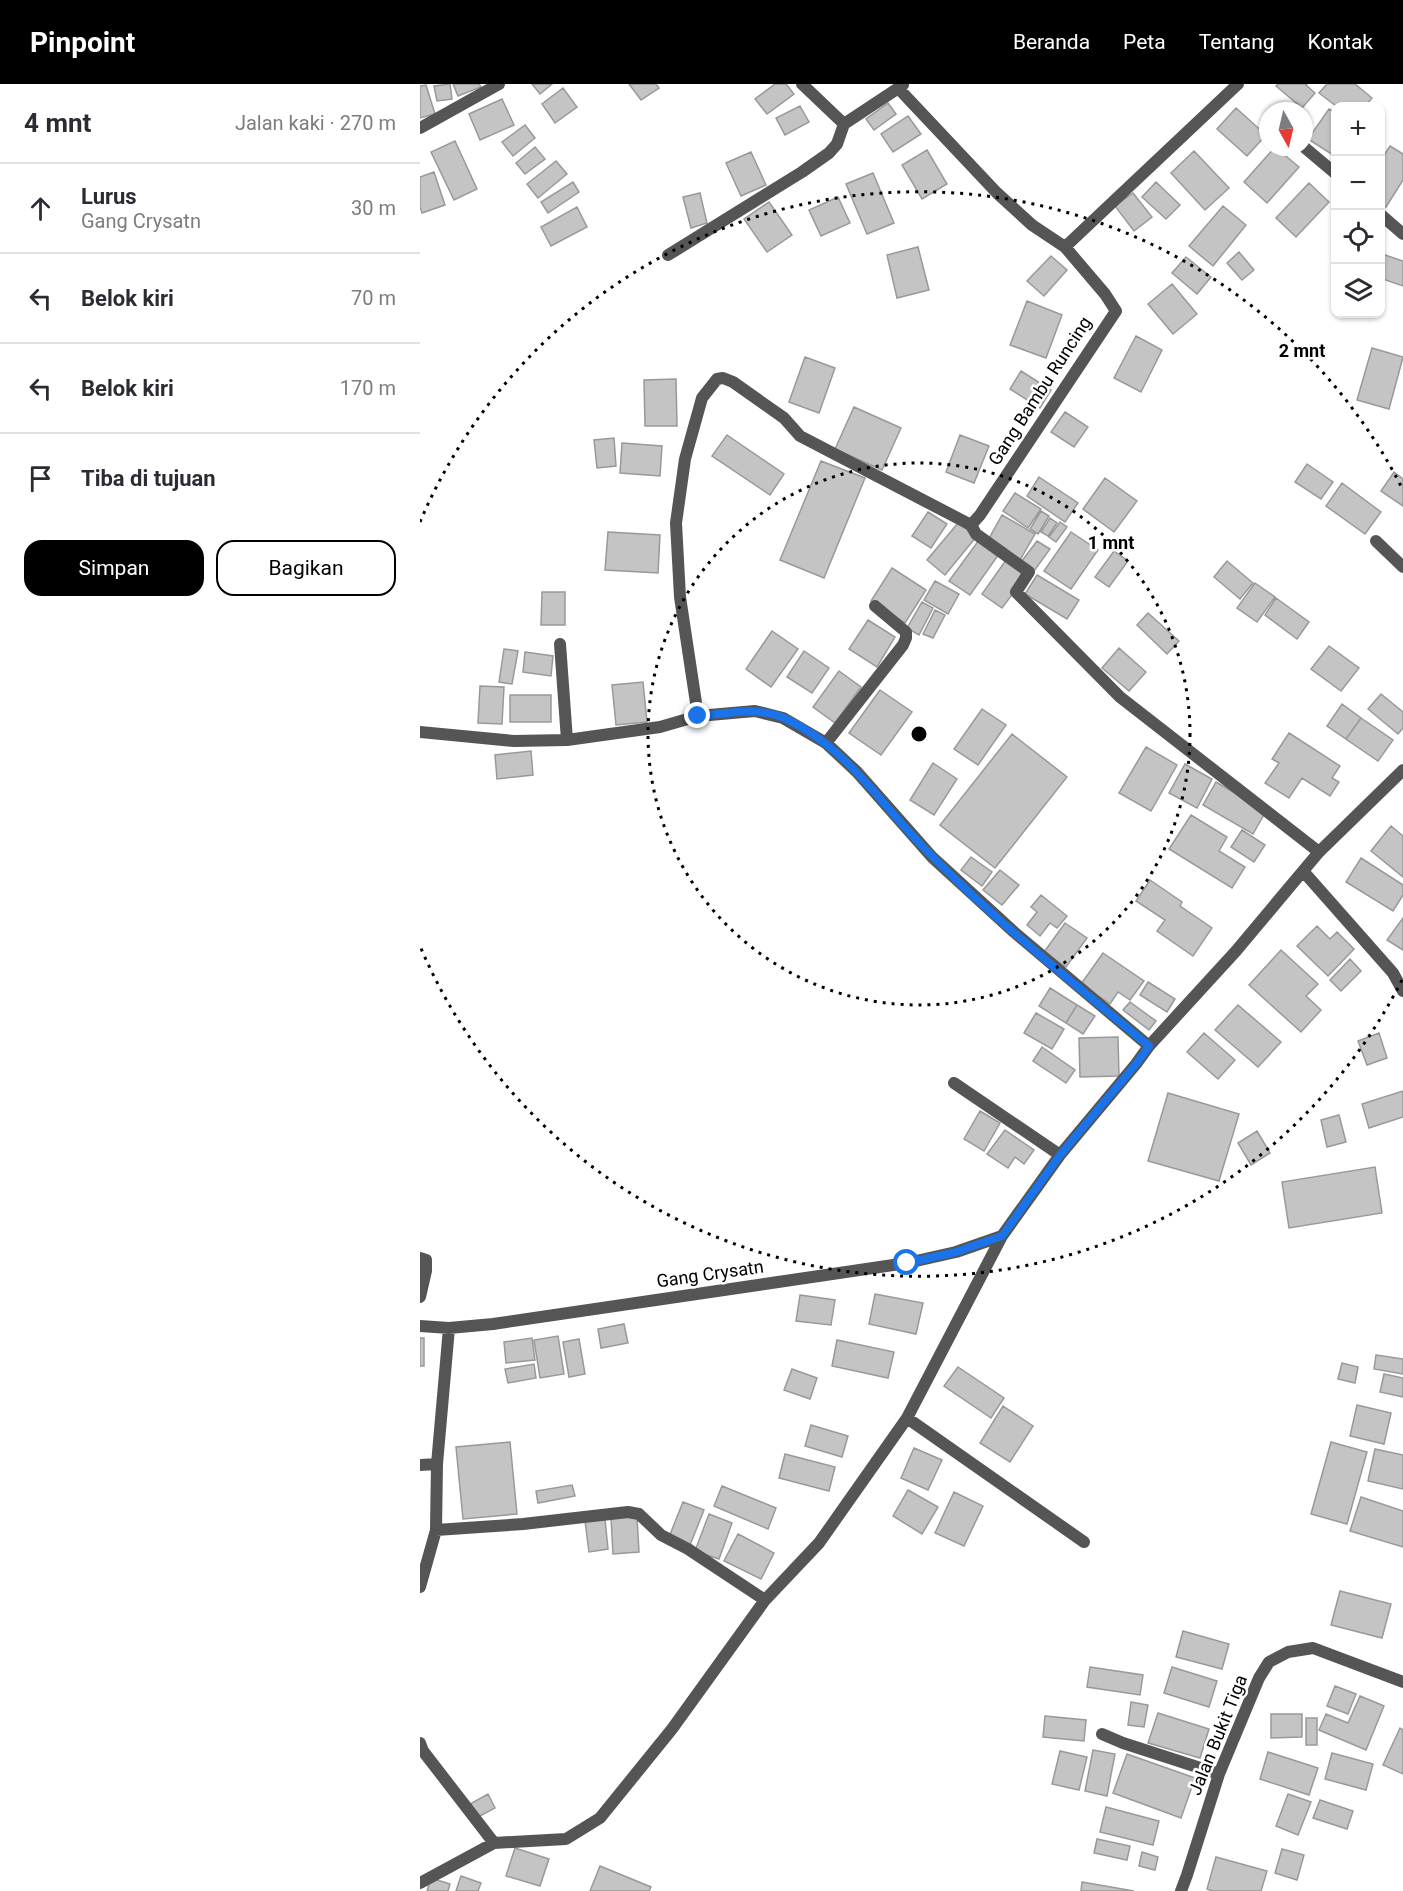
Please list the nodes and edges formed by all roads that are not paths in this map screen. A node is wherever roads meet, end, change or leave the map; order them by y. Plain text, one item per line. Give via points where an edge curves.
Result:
1 (499, 84) edge
2 (802, 84) edge
3 (1238, 84) edge
4 (901, 86) edge
5 (844, 124) junction
6 (420, 128) edge
7 (1313, 155) edge
8 (1331, 171) edge
9 (1385, 218) edge
10 (1403, 234) edge
11 (1065, 247) junction
12 (668, 255) dead end
13 (971, 525) junction
14 (1376, 541) dead end
15 (1403, 567) edge
16 (875, 606) dead end
17 (560, 644) dead end
18 (698, 716) junction
19 (420, 732) edge
20 (567, 740) junction
21 (826, 743) junction
22 (1403, 770) edge
23 (1319, 852) junction
24 (1303, 871) junction
25 (1403, 991) edge
26 (1149, 1046) junction
27 (954, 1083) dead end
28 (1060, 1155) junction
29 (1002, 1236) junction
30 (420, 1258) edge
31 (420, 1297) edge
32 (420, 1326) edge
33 (449, 1328) junction
34 (907, 1418) junction
35 (437, 1464) junction
36 (420, 1465) edge
37 (436, 1530) junction
38 (1084, 1542) dead end
39 (420, 1587) edge
40 (765, 1600) junction
41 (1403, 1682) edge
42 (1102, 1734) dead end
43 (420, 1743) edge
44 (1219, 1774) junction
45 (494, 1843) junction
46 (420, 1883) edge
47 (1180, 1891) edge

1 - 6 street
2 - 5 street
3 - 11 street
4 - 5 street
4 - 11 street, Gang Bambu Runcing via 996,193 1032,225
5 - 12 street via 830,153
7 - 8 street
9 - 10 street
11 - 13 street, Gang Bambu Runcing via 1116,311
13 - 18 street via 800,436 784,417 733,382 717,379 702,398 685,459 676,523 680,597
13 - 23 street via 975,534 1029,572 1016,592 1120,697
14 - 15 street
16 - 21 street via 906,632 906,638
17 - 20 street
18 - 20 street via 660,727
18 - 21 street via 755,711 783,718
19 - 20 street via 514,741
21 - 26 street via 932,857
22 - 23 street
23 - 24 street
24 - 25 street via 1393,973
24 - 26 street
26 - 28 street
27 - 28 street
28 - 29 street
29 - 33 street, Gang Crysatn via 907,1263
29 - 34 street
30 - 31 street via 426,1260 426,1270
32 - 33 street, Gang Crysatn
33 - 35 street
34 - 38 street
34 - 40 street via 819,1543
35 - 36 street
35 - 37 street
37 - 39 street
37 - 40 street via 639,1514 661,1535
40 - 45 street via 672,1729 600,1818 566,1839
41 - 44 street, Jalan Bukit Tiga via 1313,1648 1287,1652 1269,1662 1259,1678
42 - 44 street
43 - 45 street
44 - 47 street, Jalan Bukit Tiga
45 - 46 street

